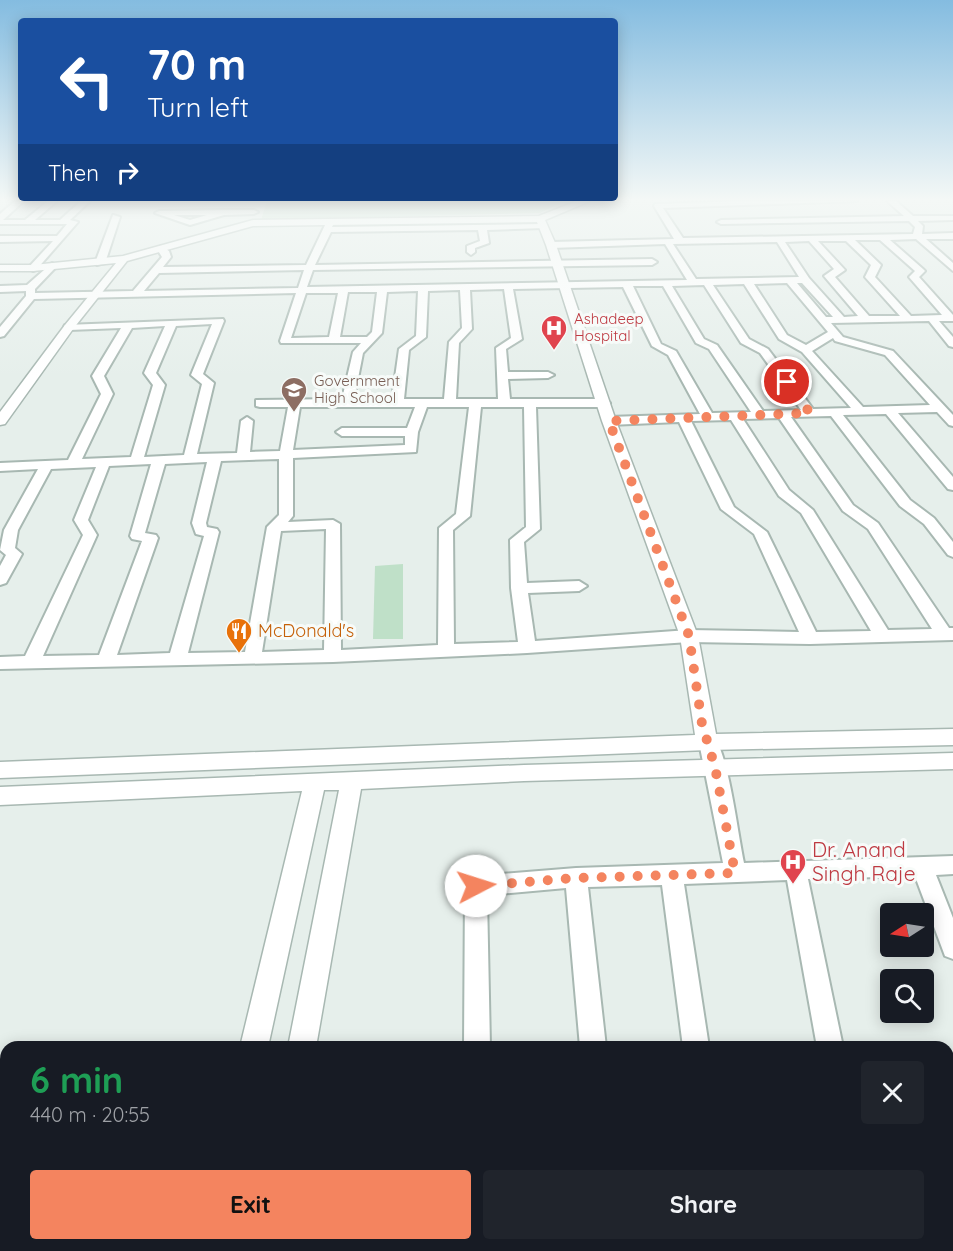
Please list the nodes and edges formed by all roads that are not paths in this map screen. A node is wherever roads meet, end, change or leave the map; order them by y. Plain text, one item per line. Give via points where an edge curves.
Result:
1 (41, 259) edge
2 (101, 259) edge
3 (122, 259) edge
4 (124, 259) edge
5 (165, 259) edge
6 (313, 259) edge
7 (554, 259) edge
8 (679, 259) edge
9 (792, 259) edge
10 (830, 259) edge
11 (870, 259) edge
12 (907, 259) edge
13 (622, 262) joint
14 (652, 262) dead end
15 (100, 263) junction
16 (555, 264) junction
17 (52, 266) junction
18 (0, 268) edge
19 (33, 268) junction
20 (309, 268) junction
21 (155, 270) junction
22 (789, 280) junction
23 (805, 280) junction
24 (707, 282) junction
25 (747, 282) junction
26 (694, 283) junction
27 (627, 284) junction
28 (666, 284) junction
29 (508, 286) junction
30 (565, 286) junction
31 (465, 287) junction
32 (423, 288) junction
33 (0, 289) edge
34 (344, 289) junction
35 (382, 289) junction
36 (302, 290) junction
37 (31, 292) junction
38 (136, 294) junction
39 (95, 295) junction
40 (226, 306) junction
41 (909, 318) junction
42 (952, 318) edge
43 (866, 319) junction
44 (932, 319) junction
45 (823, 320) junction
46 (841, 320) junction
47 (172, 322) junction
48 (129, 324) junction
49 (69, 327) junction
50 (0, 333) edge
51 (834, 333) junction
52 (372, 340) junction
53 (334, 341) junction
54 (953, 344) edge
55 (806, 350) junction
56 (548, 375) dead end
57 (502, 376) junction
58 (260, 403) dead end
59 (295, 403) junction
60 (347, 403) junction
61 (398, 403) junction
62 (475, 403) junction
63 (530, 403) junction
64 (603, 403) junction
65 (422, 404) junction
66 (450, 404) junction
67 (504, 404) junction
68 (939, 408) junction
69 (889, 410) junction
70 (860, 411) junction
71 (810, 413) junction
72 (835, 413) junction
73 (783, 414) junction
74 (735, 416) junction
75 (759, 416) junction
76 (708, 417) junction
77 (683, 418) junction
78 (0, 421) edge
79 (247, 421) dead end
80 (609, 421) junction
81 (953, 422) edge
82 (342, 432) dead end
83 (412, 432) junction
84 (243, 455) junction
85 (286, 455) junction
86 (190, 458) junction
87 (215, 458) junction
88 (159, 460) junction
89 (136, 461) junction
90 (104, 463) junction
91 (73, 464) junction
92 (46, 466) junction
93 (0, 467) edge
94 (953, 486) edge
95 (274, 527) junction
96 (953, 552) edge
97 (0, 580) edge
98 (579, 586) dead end
99 (519, 588) junction
100 (948, 634) edge
101 (689, 636) junction
102 (883, 636) junction
103 (810, 638) junction
104 (527, 647) junction
105 (446, 651) junction
106 (253, 656) junction
107 (333, 656) junction
108 (178, 657) junction
109 (106, 660) junction
110 (0, 663) edge
111 (31, 663) junction
112 (953, 737) edge
113 (708, 742) junction
114 (953, 761) edge
115 (715, 767) junction
116 (0, 770) edge
117 (352, 780) junction
118 (315, 783) junction
119 (0, 796) edge
120 (953, 865) edge
121 (922, 866) junction
122 (796, 871) junction
123 (735, 873) junction
124 (672, 875) junction
125 (576, 878) junction
126 (953, 948) edge
127 (255, 1041) edge
128 (304, 1041) edge
129 (477, 1041) edge
130 (592, 1041) edge
131 (695, 1041) edge
132 (829, 1041) edge

1 - 19 street
2 - 15 street
3 - 15 street
4 - 39 street
5 - 21 street
6 - 20 street
7 - 16 street
8 - 26 street
9 - 23 street
10 - 43 street via 840,270 829,276
11 - 41 street via 876,265 870,277
12 - 42 street via 920,271 914,277
13 - 14 street
13 - 16 street
15 - 17 street
16 - 20 street
16 - 30 street
17 - 19 street
17 - 37 street
18 - 19 street
20 - 21 street
20 - 36 street
21 - 38 street
22 - 23 street
22 - 25 street
22 - 45 street
23 - 46 street
24 - 25 street
24 - 26 street
24 - 71 street via 745,341 765,351
25 - 55 street via 783,337
26 - 28 street
27 - 28 street
27 - 30 street
27 - 76 street via 657,346 672,353
28 - 75 street via 699,341 713,347
29 - 30 street
29 - 31 street
29 - 57 street via 516,339 501,348
30 - 64 street
31 - 32 street
31 - 66 street via 467,329 454,342
32 - 35 street
32 - 61 street via 421,337 404,349
33 - 37 street
34 - 35 street
34 - 36 street
34 - 53 street
35 - 52 street via 377,333
36 - 40 street
36 - 53 street via 285,341
37 - 39 street
37 - 50 street
38 - 39 street
38 - 40 street
39 - 49 street
40 - 47 street
40 - 86 street via 197,375 208,383
41 - 43 street
41 - 44 street
42 - 44 street
43 - 46 street
44 - 54 street
45 - 46 street
45 - 51 street
47 - 48 street
47 - 89 street via 150,373 159,385
48 - 49 street
48 - 91 street via 98,376 106,394
49 - 78 street
51 - 55 street
51 - 68 street via 839,339 889,353
52 - 53 street
52 - 60 street via 358,352
55 - 70 street
56 - 57 street
57 - 67 street
58 - 59 street
59 - 60 street
59 - 85 street
60 - 61 street
61 - 65 street
62 - 66 street
62 - 67 street
62 - 105 street via 462,516 446,528
63 - 64 street
63 - 67 street
63 - 99 street via 532,529 517,540
64 - 80 street
65 - 66 street
65 - 83 street
68 - 69 street
68 - 81 street
69 - 70 street
69 - 94 street
70 - 72 street
71 - 72 street
71 - 73 street
72 - 96 street via 905,503 929,520
73 - 75 street
73 - 100 street via 848,508 873,526
74 - 75 street
74 - 76 street
74 - 102 street via 784,493 806,510
76 - 77 street
77 - 80 street
77 - 103 street via 728,509 760,532
79 - 84 street
80 - 101 street
82 - 83 street
83 - 85 street via 411,448
84 - 85 street
84 - 87 street
85 - 95 street via 286,516
86 - 87 street
86 - 88 street
87 - 108 street via 199,523 201,531 212,532
88 - 89 street
88 - 109 street via 137,536 151,538
89 - 90 street
90 - 91 street
90 - 111 street via 81,520 90,535
91 - 92 street
92 - 93 street
92 - 97 street via 11,530 7,549 14,554
95 - 106 street
95 - 107 street via 333,524
98 - 99 street
99 - 104 street
100 - 102 street
101 - 103 street
101 - 104 street
101 - 113 street
102 - 103 street
104 - 105 street
105 - 107 street
106 - 107 street
106 - 108 street
108 - 109 street
109 - 111 street
110 - 111 street
112 - 113 street
113 - 115 street
113 - 116 street
114 - 115 street
115 - 117 street
115 - 123 street
117 - 118 street
117 - 128 street
118 - 119 street
118 - 127 street
120 - 121 street
121 - 122 street
121 - 126 street
122 - 123 street
122 - 132 street
123 - 124 street
124 - 125 street
124 - 131 street
125 - 129 street via 476,886
125 - 130 street

